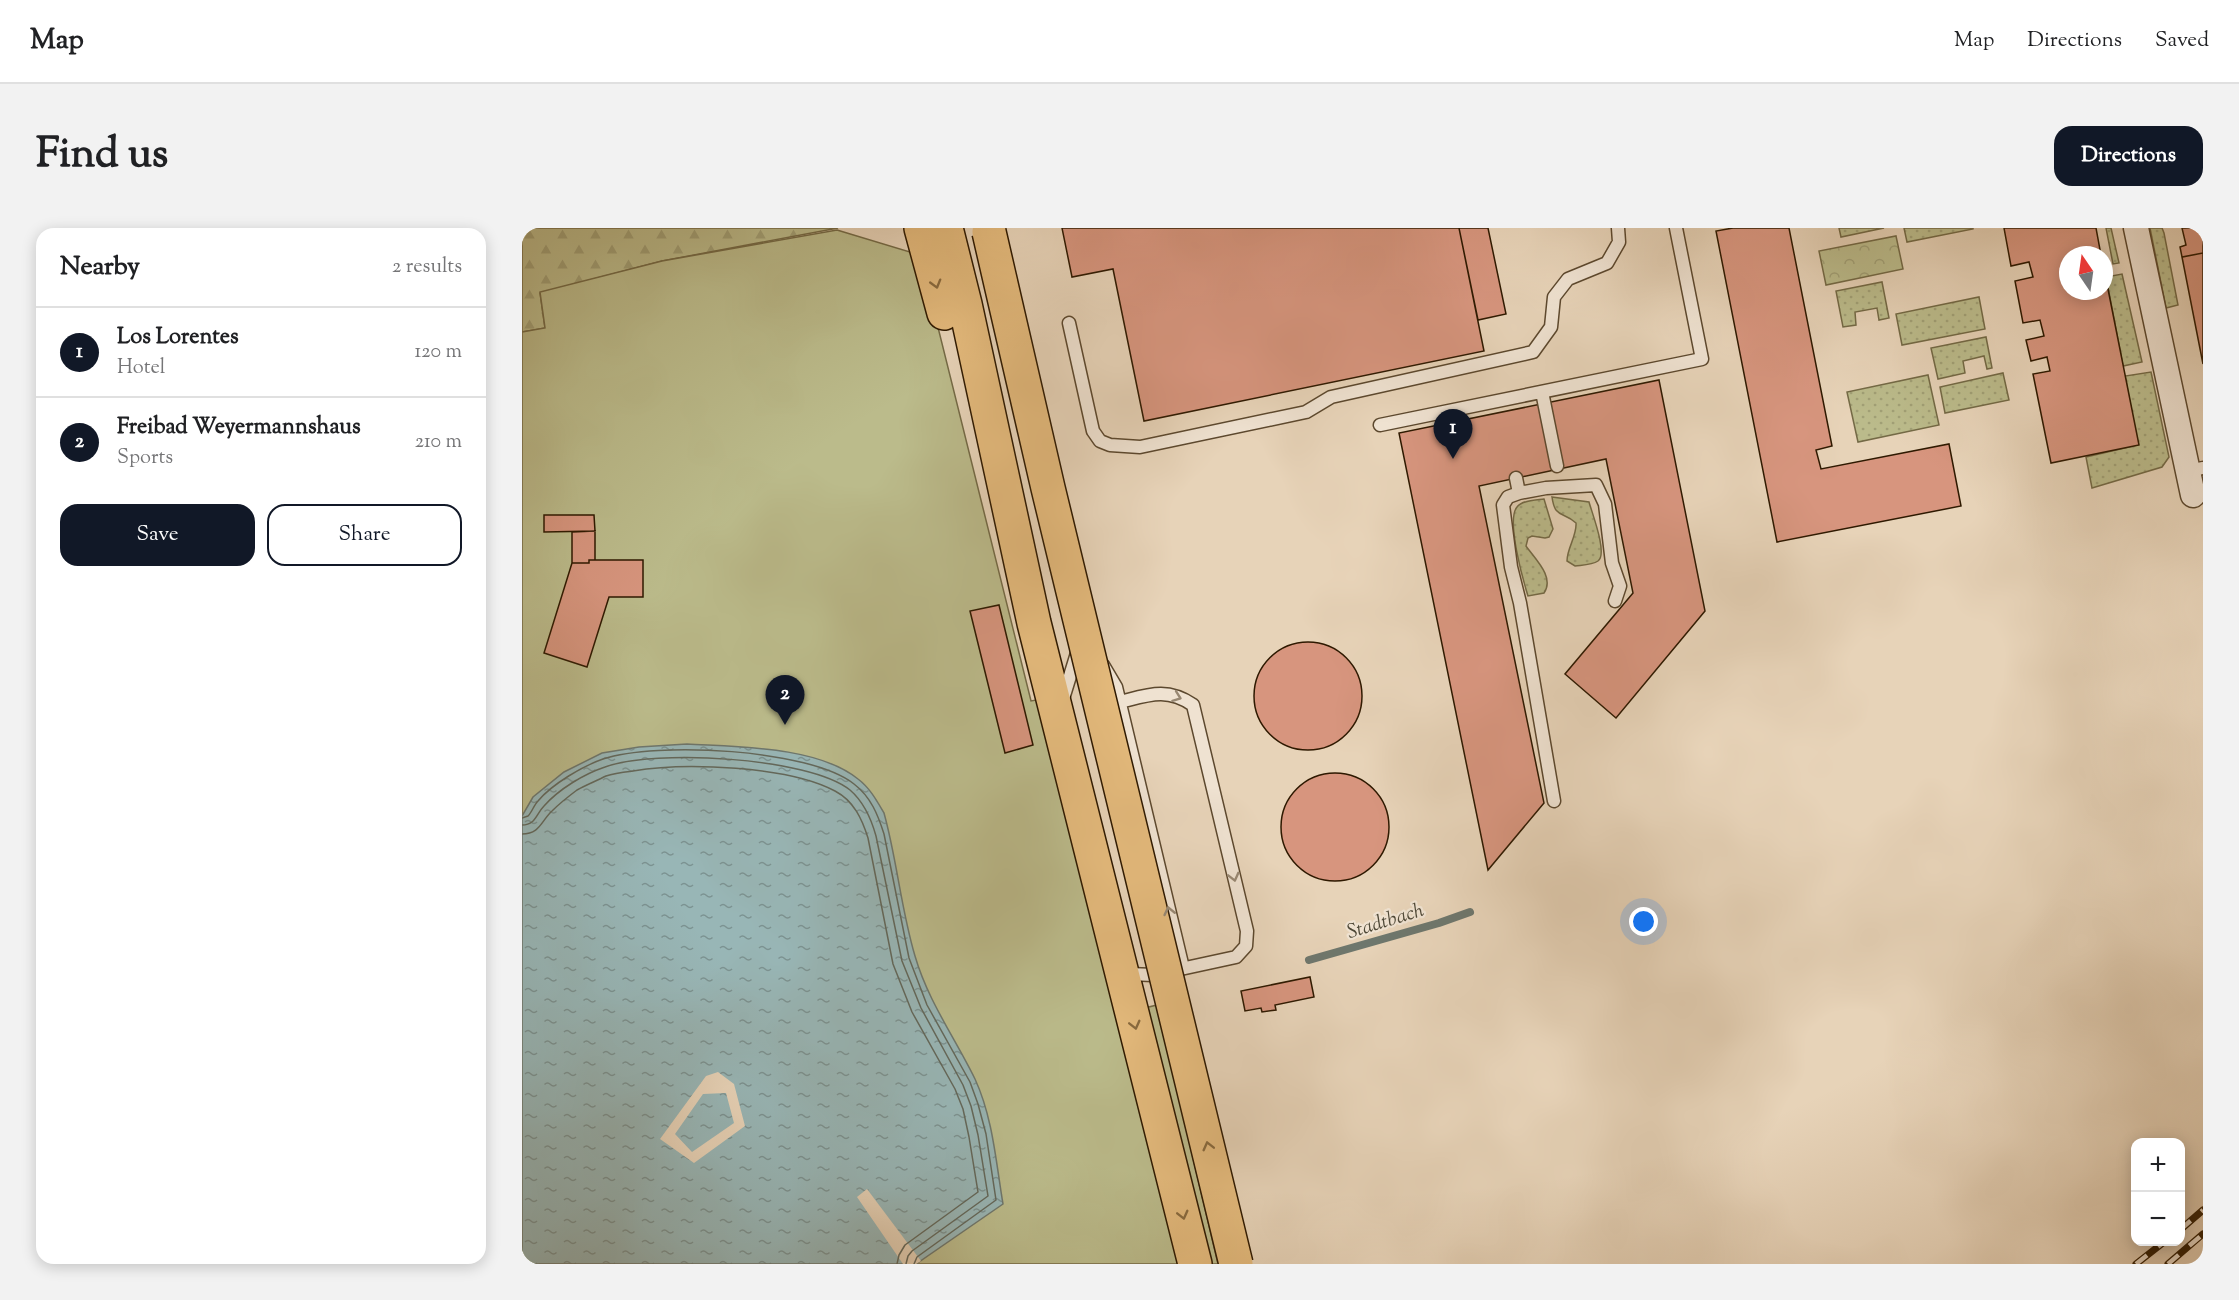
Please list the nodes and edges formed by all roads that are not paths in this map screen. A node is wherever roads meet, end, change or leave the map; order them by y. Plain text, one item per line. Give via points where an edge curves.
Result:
1 (921, 228) edge
2 (946, 228) edge
3 (1618, 228) edge
4 (1676, 228) edge
5 (2136, 228) edge
6 (988, 229) edge
7 (996, 318) dead end
8 (1069, 323) dead end
9 (1542, 392) junction
10 (1380, 425) dead end
11 (1557, 466) dead end
12 (2196, 470) edge
13 (1516, 478) dead end
14 (1519, 493) junction
15 (2193, 495) dead end
16 (1615, 601) dead end
17 (1034, 622) junction
18 (1084, 633) junction
19 (1120, 702) junction
20 (1554, 801) dead end
21 (1183, 968) junction
22 (1195, 1264) edge
23 (1236, 1264) edge

1 -> 17 highway via 988,493
2 - 17 highway
3 - 8 lane via 1619,242 1607,263 1568,279 1554,297 1551,327 1533,352 1331,397 1305,412 1140,447 1110,445 1100,441 1093,431
4 - 9 lane via 1702,359
5 - 12 street
23 -> 6 highway, bridge
7 - 18 lane via 1027,442 1046,495
9 - 10 lane via 1502,406
9 - 11 lane
12 - 15 street
13 - 14 lane
14 - 16 lane via 1596,485 1605,504 1612,563 1620,586
14 - 20 lane via 1508,497 1503,505 1510,567 1520,603
17 -> 22 highway
18 - 19 lane via 1116,687
18 - 21 lane via 1061,705 1123,965 1130,974 1143,976
21 -> 19 lane
19 -> 21 lane via 1169,693 1193,705 1244,917 1246,946 1236,957

